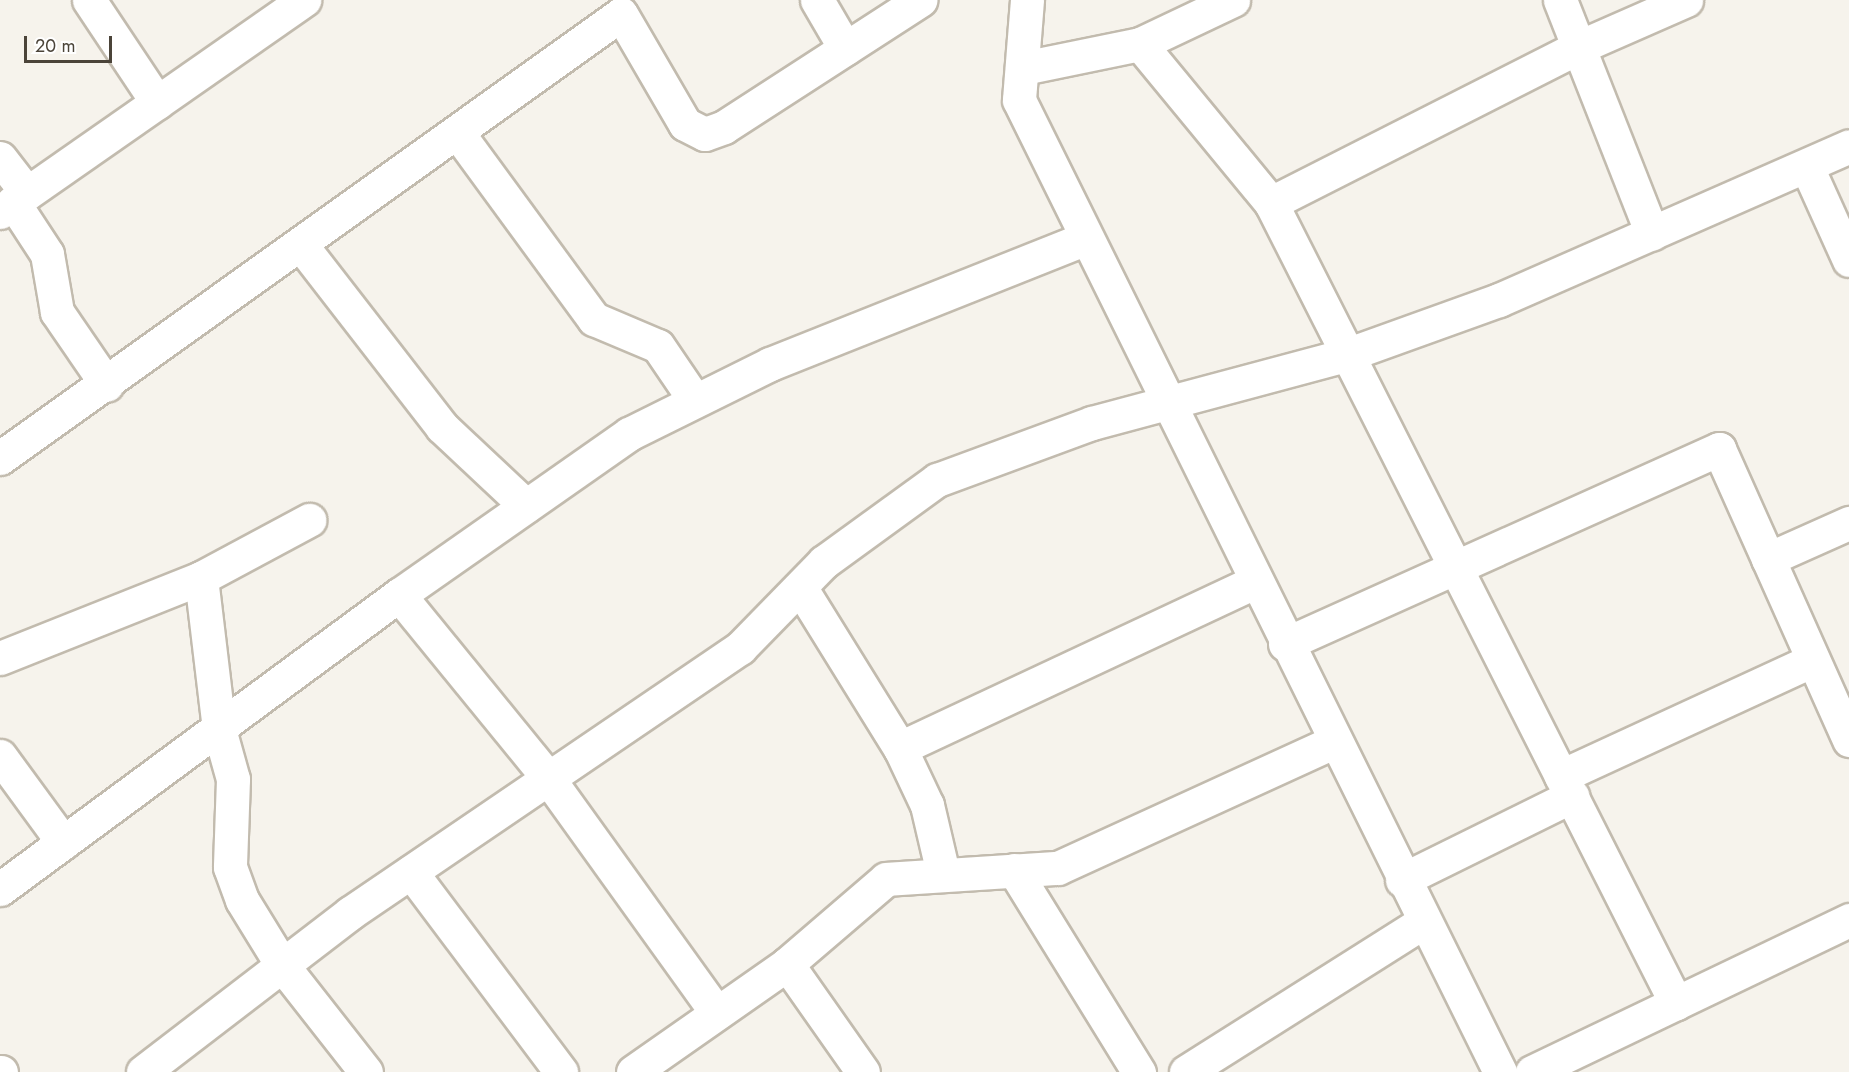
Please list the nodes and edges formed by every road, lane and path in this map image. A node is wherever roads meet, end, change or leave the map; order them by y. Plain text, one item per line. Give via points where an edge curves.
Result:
1 (89, 0) edge
2 (304, 0) edge
3 (817, 0) edge
4 (920, 0) edge
5 (1027, 0) edge
6 (1233, 0) edge
7 (1560, 0) edge
8 (1686, 0) edge
9 (617, 7) edge
10 (1140, 44) junction
11 (1579, 47) junction
12 (845, 48) junction
13 (1023, 68) junction
14 (157, 102) junction
15 (457, 132) junction
16 (1849, 146) edge
17 (0, 158) edge
18 (1807, 167) junction
19 (13, 202) edge
20 (1271, 203) junction
21 (1652, 234) junction
22 (1086, 238) junction
23 (301, 244) junction
24 (1849, 260) edge
25 (1349, 354) junction
26 (107, 385) junction
27 (694, 399) junction
28 (1168, 405) junction
29 (0, 458) edge
30 (526, 506) junction
31 (309, 520) dead end
32 (1849, 523) edge
33 (1768, 559) junction
34 (1453, 569) junction
35 (201, 578) junction
36 (1255, 582) junction
37 (800, 587) junction
38 (399, 595) junction
39 (1285, 644) junction
40 (0, 658) edge
41 (1813, 660) junction
42 (219, 729) junction
43 (1849, 740) edge
44 (1334, 742) junction
45 (900, 748) junction
46 (0, 756) edge
47 (548, 778) junction
48 (1567, 786) junction
49 (63, 842) junction
50 (1014, 870) junction
51 (411, 872) junction
52 (943, 873) junction
53 (1402, 880) junction
54 (0, 889) edge
55 (1849, 920) edge
56 (1423, 922) junction
57 (787, 964) junction
58 (282, 965) junction
59 (1676, 1003) junction
60 (717, 1013) junction
61 (142, 1072) edge
62 (366, 1072) edge
63 (561, 1072) edge
64 (633, 1072) edge
65 (863, 1072) edge
66 (1139, 1072) edge
67 (1186, 1072) edge
68 (1500, 1072) edge
69 (1532, 1072) edge

1 - 14 street
2 - 14 street
3 - 12 street
4 - 12 street
5 - 13 street
6 - 10 street
7 - 11 street
8 - 11 street
9 - 12 street via 685,124 705,134
9 - 15 street
10 - 13 street
10 - 20 street
11 - 20 street
11 - 21 street
13 - 22 street via 1019,100
14 - 19 street
15 - 23 street
15 - 27 street via 594,319 658,346
16 - 18 street
17 - 19 street
18 - 21 street
18 - 24 street
19 - 26 street via 47,254 57,312
20 - 25 street
21 - 25 street via 1499,300
22 - 27 street via 770,363
22 - 28 street
23 - 26 street
23 - 30 street via 442,427
25 - 28 street
25 - 34 street
26 - 29 street
27 - 30 street via 629,434
28 - 36 street
28 - 37 street via 1092,423 938,480 824,562
30 - 38 street
31 - 35 street
32 - 33 street
33 - 34 street via 1719,449
33 - 41 street
34 - 39 street
34 - 48 street
35 - 40 street
35 - 42 street
36 - 39 street
36 - 45 street
37 - 45 street
37 - 47 street via 740,648
38 - 42 street
38 - 47 street
39 - 44 street
41 - 43 street
41 - 48 street
42 - 49 street
42 - 58 street via 233,779 230,867 242,900
44 - 50 street via 1058,868
44 - 53 street
45 - 52 street via 927,805
46 - 49 street
47 - 51 street
47 - 60 street
48 - 53 street
48 - 59 street
49 - 54 street
50 - 52 street
50 - 66 street
51 - 58 street
51 - 63 street
52 - 57 street via 886,879
53 - 56 street
55 - 59 street
56 - 67 street
56 - 68 street
57 - 60 street
57 - 65 street
58 - 61 street
58 - 62 street
59 - 69 street
60 - 64 street

